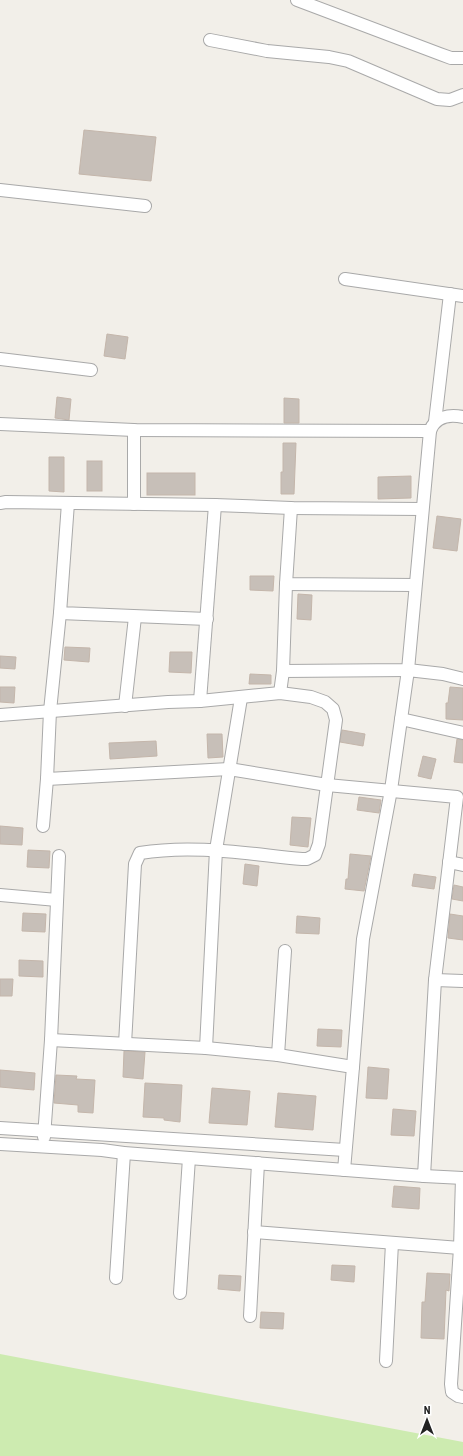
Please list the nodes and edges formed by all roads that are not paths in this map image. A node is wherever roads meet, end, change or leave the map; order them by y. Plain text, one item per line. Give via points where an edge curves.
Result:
1 (297, 0) edge
2 (210, 40) dead end
3 (462, 59) edge
4 (463, 95) edge
5 (0, 190) edge
6 (145, 206) dead end
7 (345, 279) dead end
8 (450, 294) junction
9 (463, 296) edge
10 (0, 359) edge
11 (92, 370) dead end
12 (463, 417) edge
13 (0, 424) edge
14 (432, 427) junction
15 (134, 430) junction
16 (0, 503) edge
17 (68, 504) junction
18 (134, 504) junction
19 (214, 504) junction
20 (291, 508) junction
21 (422, 509) junction
22 (286, 584) junction
23 (415, 584) junction
24 (60, 613) junction
25 (135, 617) junction
26 (207, 619) junction
27 (408, 670) junction
28 (283, 672) junction
29 (463, 679) edge
30 (280, 693) junction
31 (240, 698) junction
32 (200, 701) junction
33 (125, 706) junction
34 (50, 711) junction
35 (0, 716) edge
36 (401, 719) junction
37 (463, 734) edge
38 (229, 769) junction
39 (48, 779) junction
40 (327, 785) junction
41 (391, 790) junction
42 (460, 797) edge
43 (42, 826) dead end
44 (216, 850) junction
45 (59, 856) dead end
46 (449, 862) junction
47 (463, 865) edge
48 (0, 895) edge
49 (57, 900) junction
50 (285, 951) dead end
51 (435, 980) junction
52 (463, 981) edge
53 (51, 1040) junction
54 (125, 1044) junction
55 (206, 1048) junction
56 (278, 1055) junction
57 (353, 1066) junction
58 (0, 1128) edge
59 (44, 1131) junction
60 (0, 1144) edge
61 (44, 1146) junction
62 (277, 1146) junction
63 (345, 1150) junction
64 (124, 1153) junction
65 (189, 1158) junction
66 (258, 1163) junction
67 (276, 1164) junction
68 (344, 1170) junction
69 (424, 1176) junction
70 (463, 1178) edge
71 (254, 1232) junction
72 (392, 1243) junction
73 (460, 1248) junction
74 (116, 1278) dead end
75 (180, 1293) dead end
76 (250, 1316) dead end
77 (459, 1316) edge
78 (386, 1361) dead end
79 (463, 1397) edge

1 - 3 street via 440,54
2 - 4 street via 267,51 348,61 438,99 450,100
5 - 6 street
7 - 8 street
8 - 9 street
8 - 14 street
10 - 11 street
12 - 14 street via 449,416
13 - 15 street
14 - 15 street
14 - 21 street
15 - 18 street
16 - 17 street
17 - 18 street
17 - 24 street
18 - 19 street
19 - 20 street
19 - 26 street
20 - 21 street
20 - 22 street
21 - 23 street
22 - 23 street
22 - 28 street
23 - 27 street
24 - 25 street
24 - 34 street
25 - 26 street
25 - 33 street
26 - 32 street
27 - 28 street
27 - 29 street
27 - 36 street
28 - 30 street
30 - 31 street
30 - 40 street via 317,699 333,709 336,720
31 - 32 street
31 - 38 street
32 - 33 street
33 - 34 street
34 - 35 street
34 - 39 street
36 - 37 street
36 - 41 street
38 - 39 street
38 - 40 street
38 - 44 street
39 - 43 street
40 - 41 street
40 - 44 street via 317,852 311,857 302,859
41 - 42 street
41 - 57 street via 363,939
42 - 46 street
44 - 54 street via 186,849 140,853 135,864
44 - 55 street
45 - 49 street
46 - 47 street
46 - 51 street
48 - 49 street
49 - 53 street
50 - 56 street
51 - 52 street
51 - 69 street
53 - 54 street
53 - 59 street
54 - 55 street
55 - 56 street
56 - 57 street
57 - 63 street
58 - 59 street
59 - 61 street
59 - 62 street
60 - 61 street
61 - 64 street
62 - 63 street
62 - 67 street
63 - 68 street
64 - 65 street
64 - 74 street
65 - 66 street
65 - 75 street
66 - 67 street
66 - 71 street
67 - 68 street
68 - 69 street
69 - 70 street
70 - 73 street
71 - 72 street
71 - 76 street
72 - 73 street
72 - 78 street
73 - 77 street
77 - 79 street via 451,1384 452,1392

